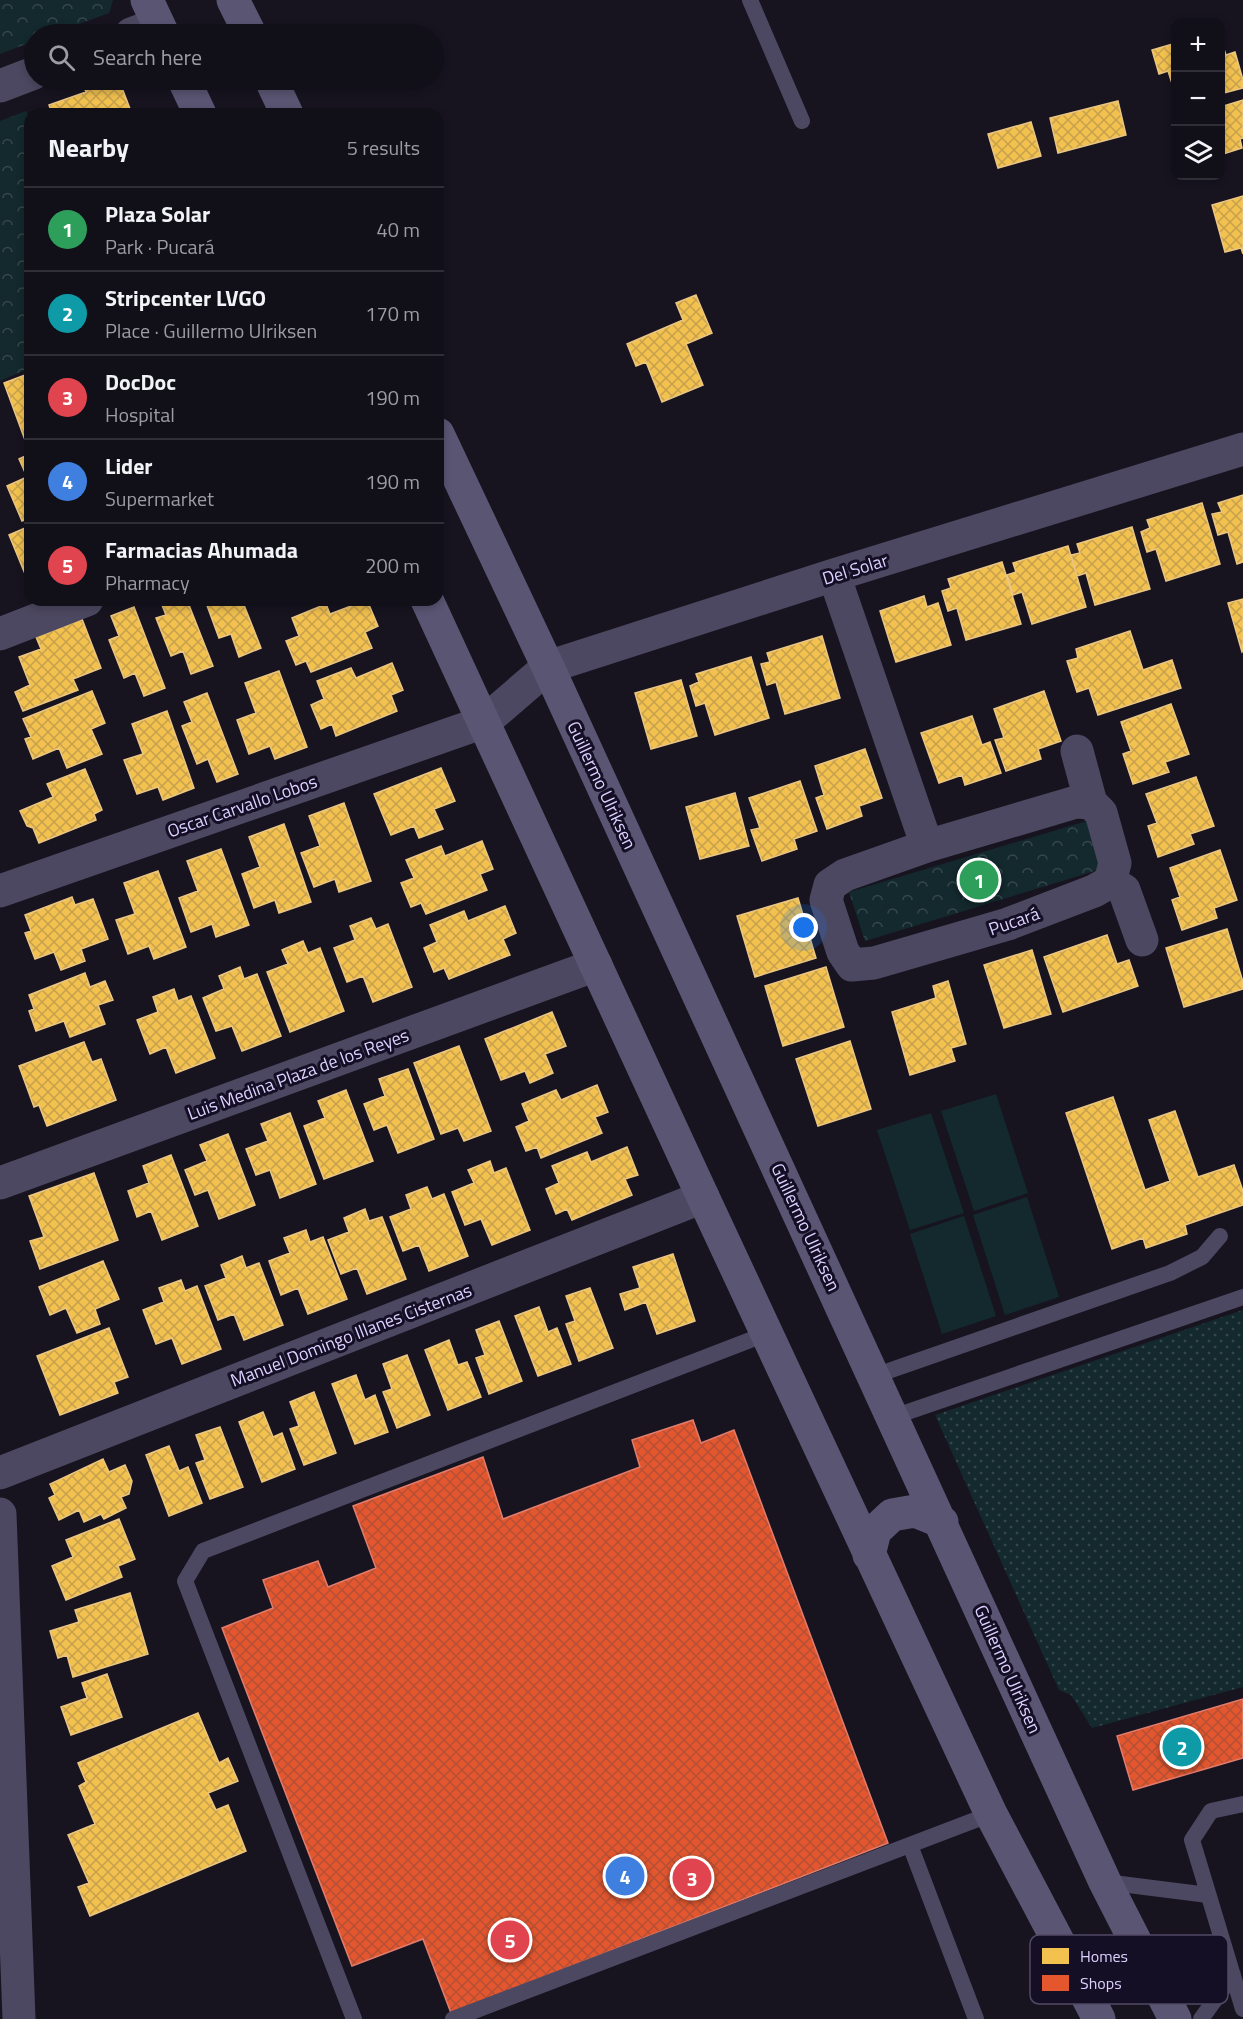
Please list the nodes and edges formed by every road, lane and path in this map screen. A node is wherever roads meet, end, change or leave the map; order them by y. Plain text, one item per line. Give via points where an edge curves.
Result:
1 (233, 0) edge
2 (750, 0) edge
3 (245, 24) edge
4 (24, 77) edge
5 (0, 86) edge
6 (189, 90) edge
7 (276, 90) edge
8 (197, 108) edge
9 (284, 108) edge
10 (802, 122) dead end
11 (444, 447) edge
12 (1243, 449) edge
13 (834, 575) junction
14 (72, 606) edge
15 (430, 606) edge
16 (0, 634) edge
17 (548, 667) junction
18 (484, 722) junction
19 (1077, 751) dead end
20 (1091, 803) junction
21 (927, 846) junction
22 (1110, 882) junction
23 (0, 891) edge
24 (1142, 940) dead end
25 (596, 965) junction
26 (0, 1183) edge
27 (703, 1197) junction
28 (1220, 1236) dead end
29 (1243, 1297) edge
30 (766, 1334) junction
31 (874, 1376) junction
32 (893, 1417) junction
33 (0, 1473) edge
34 (0, 1514) edge
35 (942, 1522) junction
36 (869, 1555) junction
37 (1243, 1804) edge
38 (991, 1814) junction
39 (910, 1845) junction
40 (7, 1880) edge
41 (1105, 1882) junction
42 (1208, 1895) junction
43 (1055, 1935) edge
44 (1132, 1935) edge
45 (1220, 1935) edge
46 (1228, 1960) edge
47 (1233, 1976) junction
48 (1228, 1983) edge
49 (1091, 2004) edge
50 (1167, 2004) edge
51 (1212, 2004) edge
52 (1243, 2009) edge
53 (19, 2019) edge
54 (354, 2019) edge
55 (453, 2019) edge
56 (976, 2019) edge
57 (1099, 2019) edge
58 (1175, 2019) edge
59 (1201, 2019) edge

1 - 3 main road
2 - 10 lane
4 - 5 street
6 - 8 main road
7 - 9 main road
11 - 17 main road, Guillermo Ulriksen
12 - 13 street, Del Solar
13 - 17 street, Del Solar
13 - 21 street
14 - 16 street
15 - 18 main road
17 - 18 street, Del Solar
17 - 31 main road, Guillermo Ulriksen
18 - 23 street, Oscar Carvallo Lobos
18 - 25 main road
19 - 20 street
20 - 21 street, Pucará via 1076,802
20 - 22 street via 1101,813 1115,863
21 - 22 street, Pucará via 845,875 830,885 826,900 843,952 852,965 874,963 1008,924
22 - 24 street via 1124,890
25 - 26 street, Luis Medina Plaza de los Reyes
25 - 27 main road
27 - 30 main road
27 - 33 street, Manuel Domingo Illanes Cisternas
28 - 31 lane via 1202,1257 1170,1273
29 - 32 lane
30 - 36 main road
30 - 54 lane via 203,1551 185,1581
31 - 32 main road, Guillermo Ulriksen
32 - 35 main road, Guillermo Ulriksen
34 - 40 street
35 - 36 main road via 915,1511 892,1515 875,1532
35 - 41 main road, Guillermo Ulriksen
36 - 38 main road
37 - 42 lane via 1211,1811 1192,1840
38 - 39 lane
38 - 43 main road
39 - 55 lane
39 - 56 lane
40 - 53 street
41 - 42 lane
41 - 44 main road, Guillermo Ulriksen
42 - 45 lane
46 - 47 lane
47 - 48 lane
47 - 52 lane
49 - 57 main road
50 - 58 main road, Guillermo Ulriksen
51 - 59 lane

